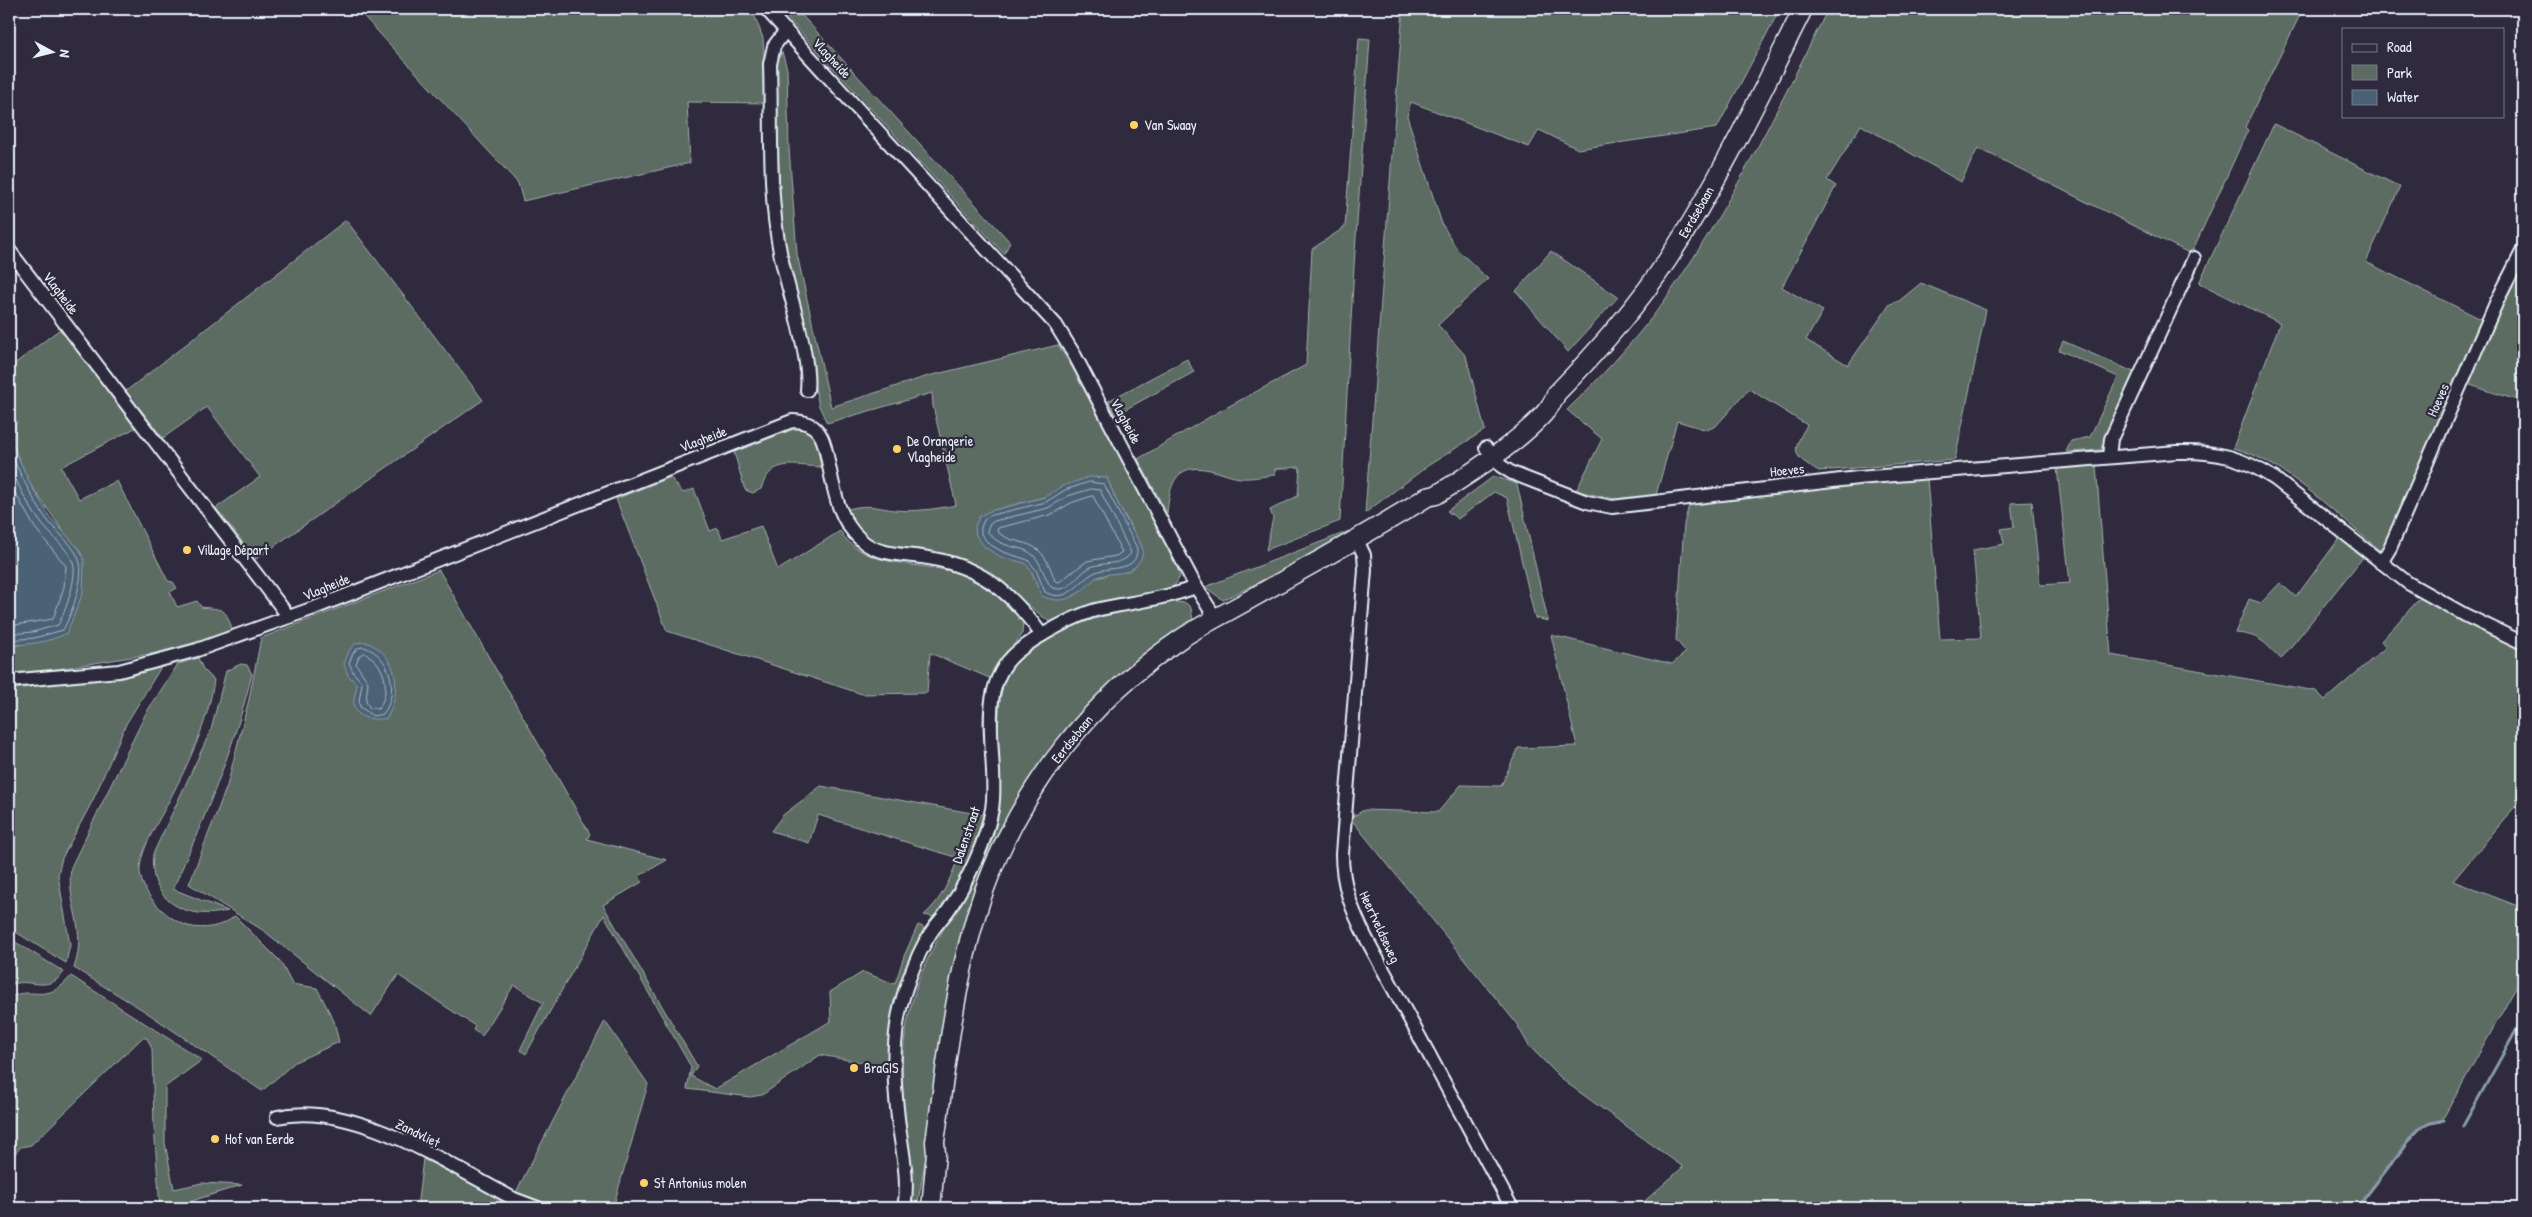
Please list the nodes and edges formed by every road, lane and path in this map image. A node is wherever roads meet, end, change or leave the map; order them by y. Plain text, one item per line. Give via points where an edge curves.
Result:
1 (766, 9) edge
2 (1803, 9) edge
3 (786, 30) junction
4 (9, 250) edge
5 (2523, 250) edge
6 (2194, 258) dead end
7 (807, 390) dead end
8 (1489, 452) junction
9 (2109, 457) junction
10 (1357, 540) junction
11 (2381, 562) junction
12 (1196, 587) junction
13 (289, 617) junction
14 (1216, 619) junction
15 (1042, 635) junction
16 (2523, 643) edge
17 (9, 682) edge
18 (278, 1118) dead end
19 (935, 1142) junction
20 (538, 1208) edge
21 (904, 1208) edge
22 (919, 1208) edge
23 (931, 1208) edge
24 (1511, 1208) edge

1 - 3 street, Vlagheide
2 - 8 main road, Eerdsebaan via 1734,146 1668,260 1622,321 1556,394 1549,395
3 - 7 street via 774,46 770,64 773,196 780,252 807,368
3 - 12 street, Vlagheide via 1056,325
4 - 13 street, Vlagheide
5 - 11 street, Hoeves via 2497,301 2390,548
6 - 9 street via 2111,439
8 - 9 street, Hoeves via 1501,466 1512,472 1586,502 1612,507 1858,478
8 - 10 main road, Eerdsebaan
9 - 11 street, Hoeves via 2204,451 2253,464
10 - 14 main road, Eerdsebaan
10 - 24 street, Heertveldseweg via 1364,555 1365,570 1342,854 1345,884 1360,926
11 - 16 street, Hoeves via 2408,584
12 - 14 street, Vlagheide
12 - 15 street, Dalenstraat via 1171,596 1098,610
13 - 15 street, Vlagheide via 792,421 809,424 819,433 842,517 863,542 880,551 937,560 969,570 1014,599
13 - 17 street, Vlagheide via 144,666 74,677
14 - 19 main road, Eerdsebaan via 1141,668 1102,702 1055,758 1016,820 984,891 970,941 956,1004
15 - 21 street, Dalenstraat via 1016,653 996,684 992,702 994,788 987,827 967,880 930,934 902,1003 893,1068 906,1178
18 - 20 street, Zandvliet via 322,1116 371,1126
19 - 22 main road, Eerdsebaan
19 - 23 main road, Eerdsebaan

